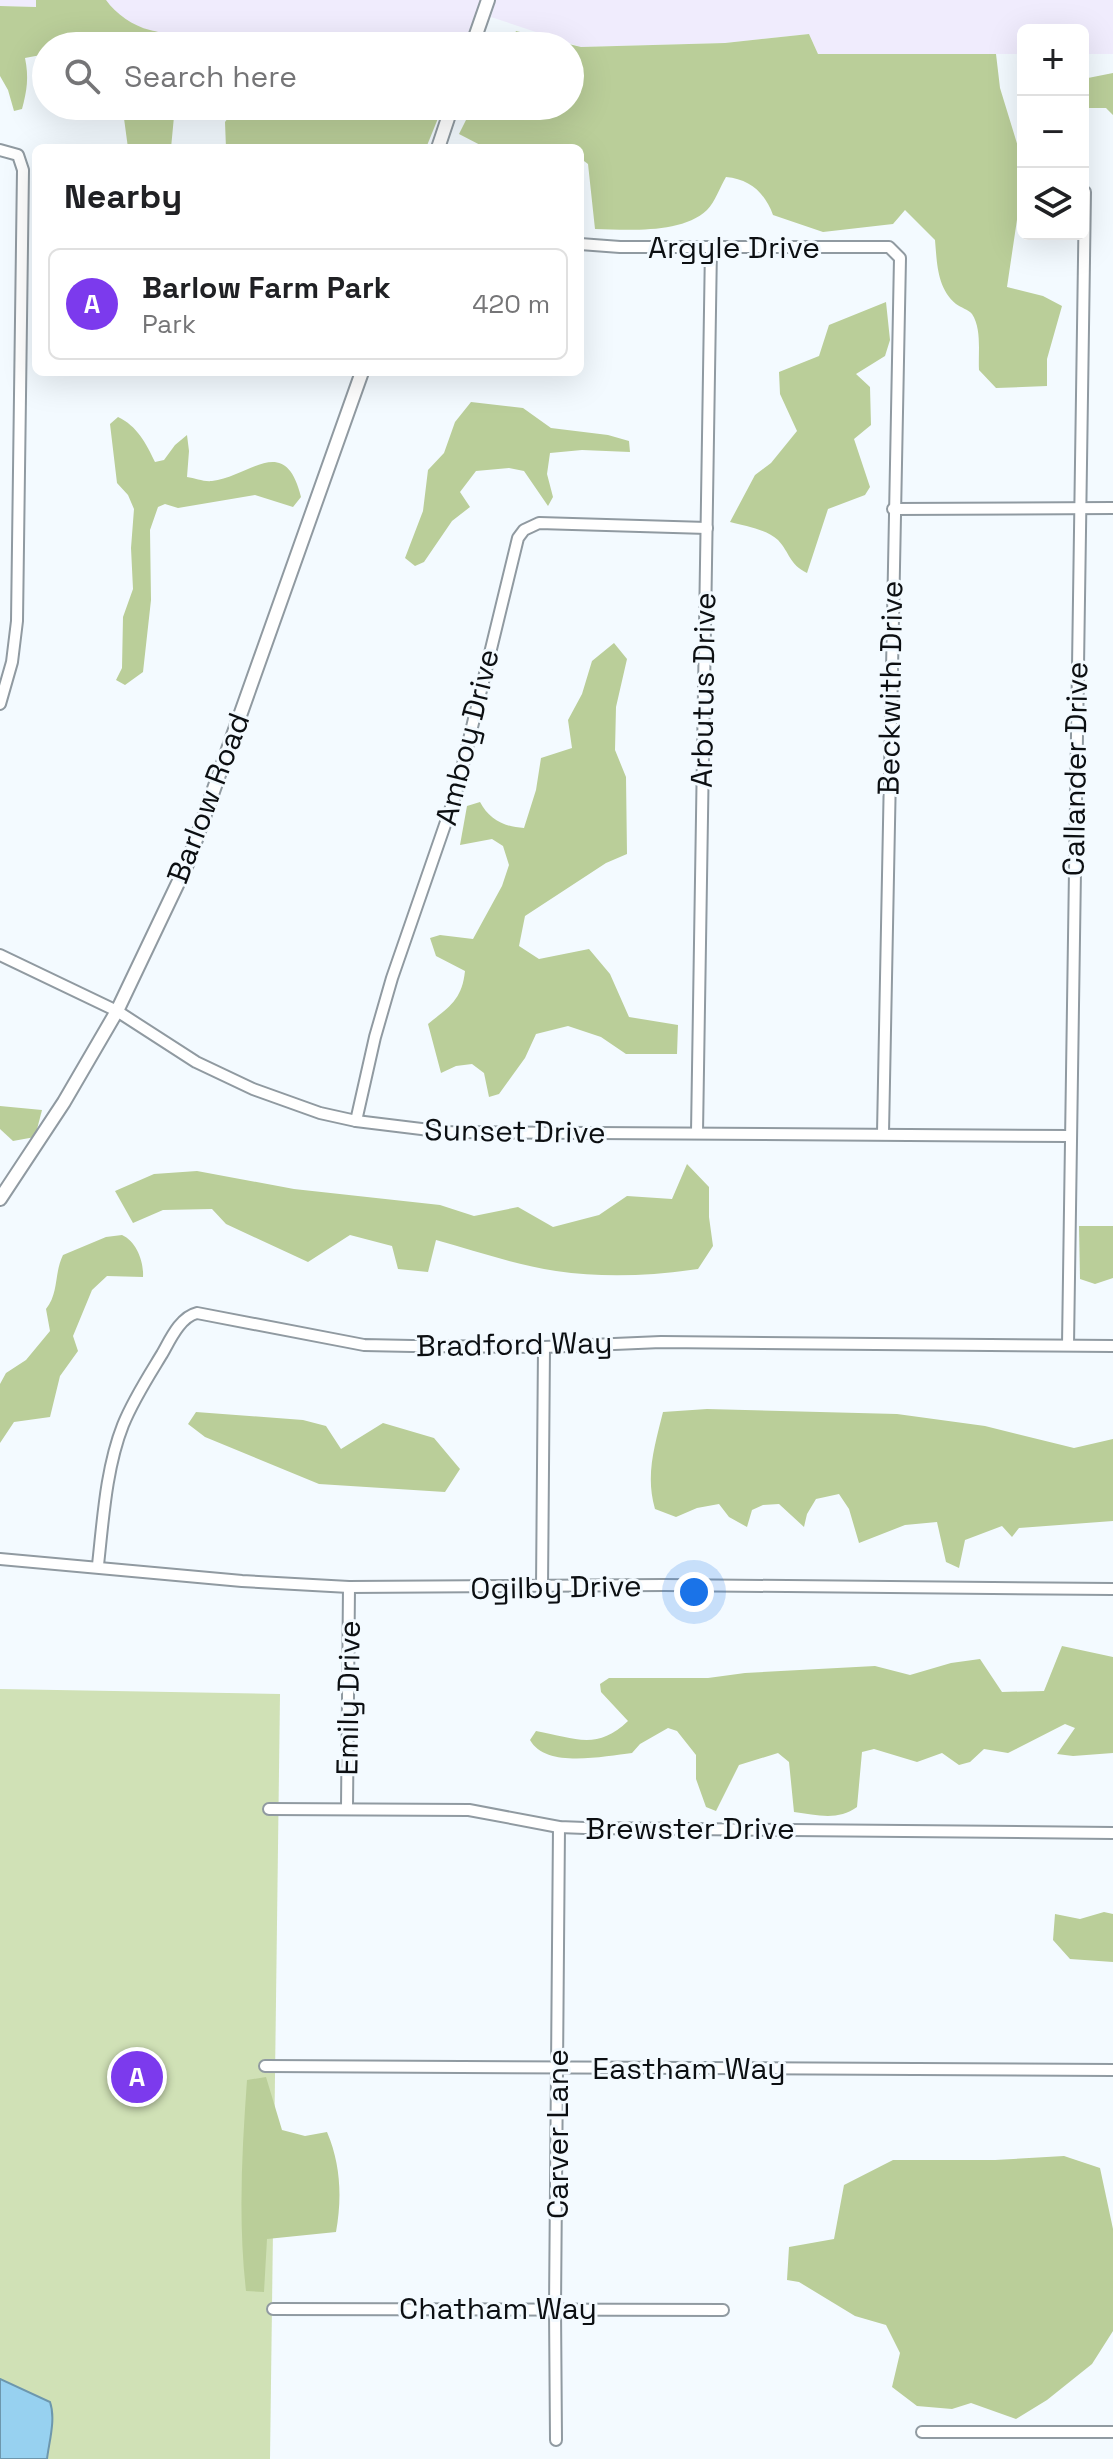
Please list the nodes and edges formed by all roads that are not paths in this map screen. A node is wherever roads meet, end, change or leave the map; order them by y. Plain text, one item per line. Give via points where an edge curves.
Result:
1 (488, 0) edge
2 (477, 32) edge
3 (447, 120) edge
4 (439, 144) edge
5 (0, 150) edge
6 (1084, 240) edge
7 (584, 244) edge
8 (711, 247) junction
9 (889, 247) joint
10 (21, 310) junction
11 (32, 310) edge
12 (361, 376) edge
13 (1080, 508) junction
14 (1113, 508) edge
15 (893, 509) junction
16 (707, 528) junction
17 (0, 704) edge
18 (0, 955) edge
19 (117, 1011) junction
20 (356, 1121) junction
21 (697, 1133) junction
22 (883, 1133) junction
23 (1069, 1136) junction
24 (0, 1199) edge
25 (1068, 1345) junction
26 (1113, 1346) edge
27 (544, 1347) junction
28 (0, 1559) edge
29 (98, 1565) junction
30 (349, 1587) junction
31 (542, 1588) junction
32 (1113, 1589) edge
33 (347, 1808) junction
34 (269, 1809) dead end
35 (559, 1827) junction
36 (1113, 1833) edge
37 (265, 2066) dead end
38 (557, 2067) junction
39 (1113, 2070) edge
40 (555, 2308) junction
41 (273, 2309) dead end
42 (723, 2310) dead end
43 (922, 2432) dead end
44 (1113, 2432) edge
45 (556, 2440) dead end

1 - 2 street
3 - 4 street
5 - 10 street via 18,155 23,170
6 - 13 street, Callander Drive
7 - 8 street, Argyle Drive
8 - 9 street, Argyle Drive
8 - 16 street, Arbutus Drive
9 - 15 street, Beckwith Drive via 901,266
10 - 11 street
10 - 17 street via 17,621
12 - 19 street, Barlow Road via 188,862
13 - 14 street
13 - 15 street
13 - 23 street, Callander Drive
15 - 22 street, Beckwith Drive
16 - 20 street, Amboy Drive via 539,523 518,538 456,793 392,978
16 - 21 street, Arbutus Drive
18 - 19 street, Sunset Drive
19 - 20 street, Sunset Drive via 220,1075
19 - 24 street, Barlow Road
20 - 21 street, Sunset Drive via 446,1132
21 - 22 street, Sunset Drive
22 - 23 street, Sunset Drive
23 - 25 street, Callander Drive
25 - 26 street, Bradford Way
25 - 27 street, Bradford Way via 661,1342
27 - 29 street, Bradford Way via 364,1345 191,1314 169,1341 123,1426
27 - 31 street
28 - 29 street, Ogilby Drive
29 - 30 street, Ogilby Drive
30 - 31 street, Ogilby Drive
30 - 33 street, Emily Drive
31 - 32 street, Ogilby Drive
33 - 34 street, Brewster Drive
33 - 35 street, Brewster Drive via 469,1810
35 - 36 street, Brewster Drive
35 - 38 street, Carver Lane
37 - 38 street, Eastham Way
38 - 39 street, Eastham Way
38 - 40 street, Carver Lane
40 - 41 street, Chatham Way
40 - 42 street, Chatham Way
40 - 45 street, Carver Lane
43 - 44 street

